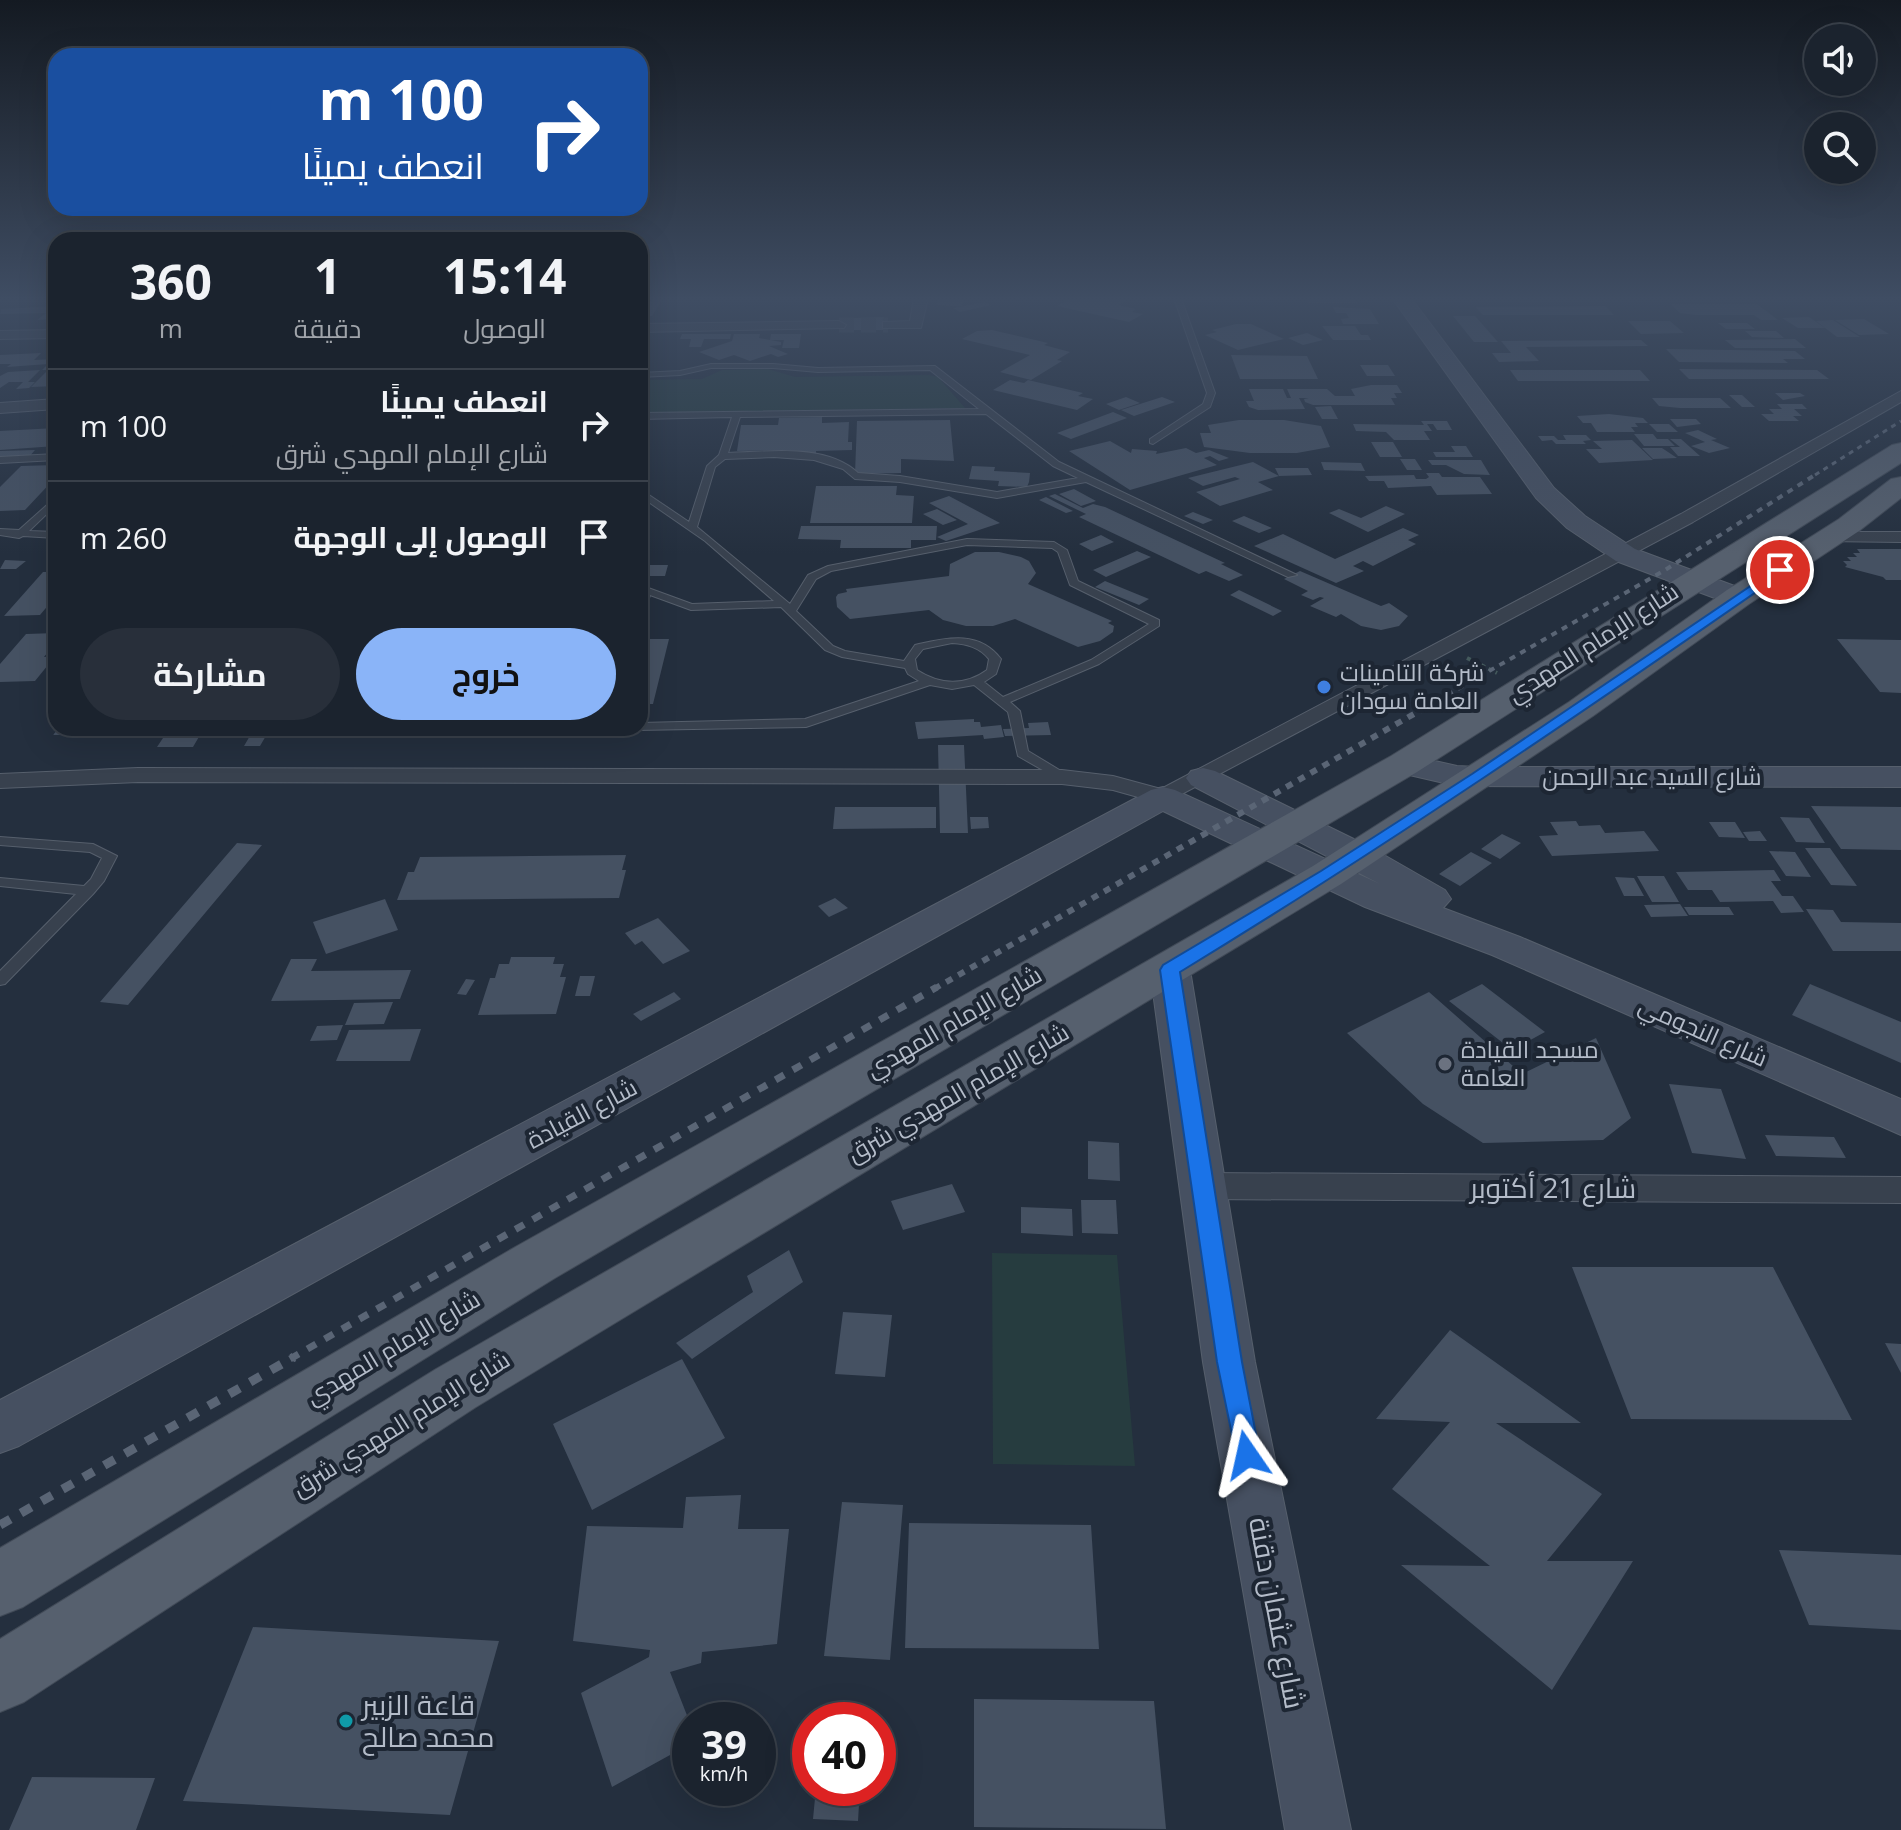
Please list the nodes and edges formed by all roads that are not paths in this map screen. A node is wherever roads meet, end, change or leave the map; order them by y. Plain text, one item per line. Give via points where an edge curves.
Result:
1 (952, 383) edge
2 (1208, 383) edge
3 (1464, 383) edge
4 (1901, 396) edge
5 (48, 405) edge
6 (0, 408) edge
7 (989, 411) junction
8 (737, 415) junction
9 (648, 416) edge
10 (1153, 441) dead end
11 (1901, 451) edge
12 (723, 456) junction
13 (48, 457) edge
14 (0, 460) edge
15 (1085, 479) junction
16 (1901, 485) edge
17 (648, 498) edge
18 (48, 508) edge
19 (692, 528) junction
20 (0, 532) edge
21 (19, 535) junction
22 (48, 535) edge
23 (1830, 537) junction
24 (1901, 537) edge
25 (1629, 546) junction
26 (1292, 575) dead end
27 (1724, 583) junction
28 (648, 591) edge
29 (787, 608) junction
30 (909, 665) junction
31 (976, 681) junction
32 (928, 682) junction
33 (1004, 701) junction
34 (648, 727) edge
35 (1404, 764) junction
36 (1062, 777) junction
37 (1478, 777) junction
38 (1901, 777) edge
39 (1203, 778) junction
40 (0, 781) edge
41 (1163, 797) junction
42 (1279, 834) junction
43 (0, 841) edge
44 (1342, 865) junction
45 (0, 882) edge
46 (88, 891) junction
47 (1170, 970) junction
48 (0, 980) edge
49 (1901, 1118) edge
50 (1205, 1186) junction
51 (1901, 1190) edge
52 (0, 1428) edge
53 (0, 1584) edge
54 (0, 1678) edge
55 (1318, 1830) edge

1 - 7 lane
2 - 10 lane via 1207,405
3 - 25 street via 1545,493 1595,538
4 - 25 street
5 - 6 street
7 - 8 lane
7 - 15 lane via 1056,464
8 - 9 lane
8 - 12 lane
11 - 27 main road, شارع الإمام المهدي
12 - 15 lane via 824,458 855,476 997,495
12 - 19 lane via 711,466
13 - 14 lane
15 - 26 lane
16 - 23 main road, شارع الإمام المهدي شرق
17 - 19 lane
18 - 21 lane
19 - 29 lane
20 - 21 lane
21 - 22 lane
23 - 24 street
23 - 27 main road, شارع الإمام المهدي شرق
25 - 27 street
25 - 39 street
27 - 35 main road, شارع الإمام المهدي
27 - 37 main road, شارع الإمام المهدي شرق
28 - 29 lane via 691,607
29 - 30 lane via 829,648
29 - 33 lane via 812,577 828,569 985,540 1054,545 1062,550 1074,583 1155,622 1095,662
30 - 31 lane via 912,653 929,643 975,643 995,659 992,672
30 - 32 lane
31 - 32 lane
31 - 33 lane
32 - 34 lane via 806,723
33 - 36 lane via 1014,711 1022,753
35 - 37 street, شارع السيد عبد الرحمن
35 - 42 main road, شارع الإمام المهدي
36 - 40 street via 138,775
36 - 41 street via 1121,784
37 - 38 street, شارع السيد عبد الرحمن
37 - 44 main road, شارع الإمام المهدي شرق
39 - 41 street
39 - 42 street
41 - 42 street via 1217,825
41 - 52 street, شارع القيادة
42 - 44 street, شارع النجومي
42 - 53 main road, شارع الإمام المهدي via 536,1262
43 - 46 lane via 93,848 110,856
44 - 47 main road, شارع الإمام المهدي شرق
44 - 49 street, شارع النجومي via 1433,920 1506,946
45 - 46 lane
46 - 48 lane
47 - 50 street, شارع عثمان دقنة
47 - 54 main road, شارع الإمام المهدي شرق via 456,1388
50 - 51 street, شارع 21 أكتوبر
50 - 55 street, شارع عثمان دقنة via 1229,1362

